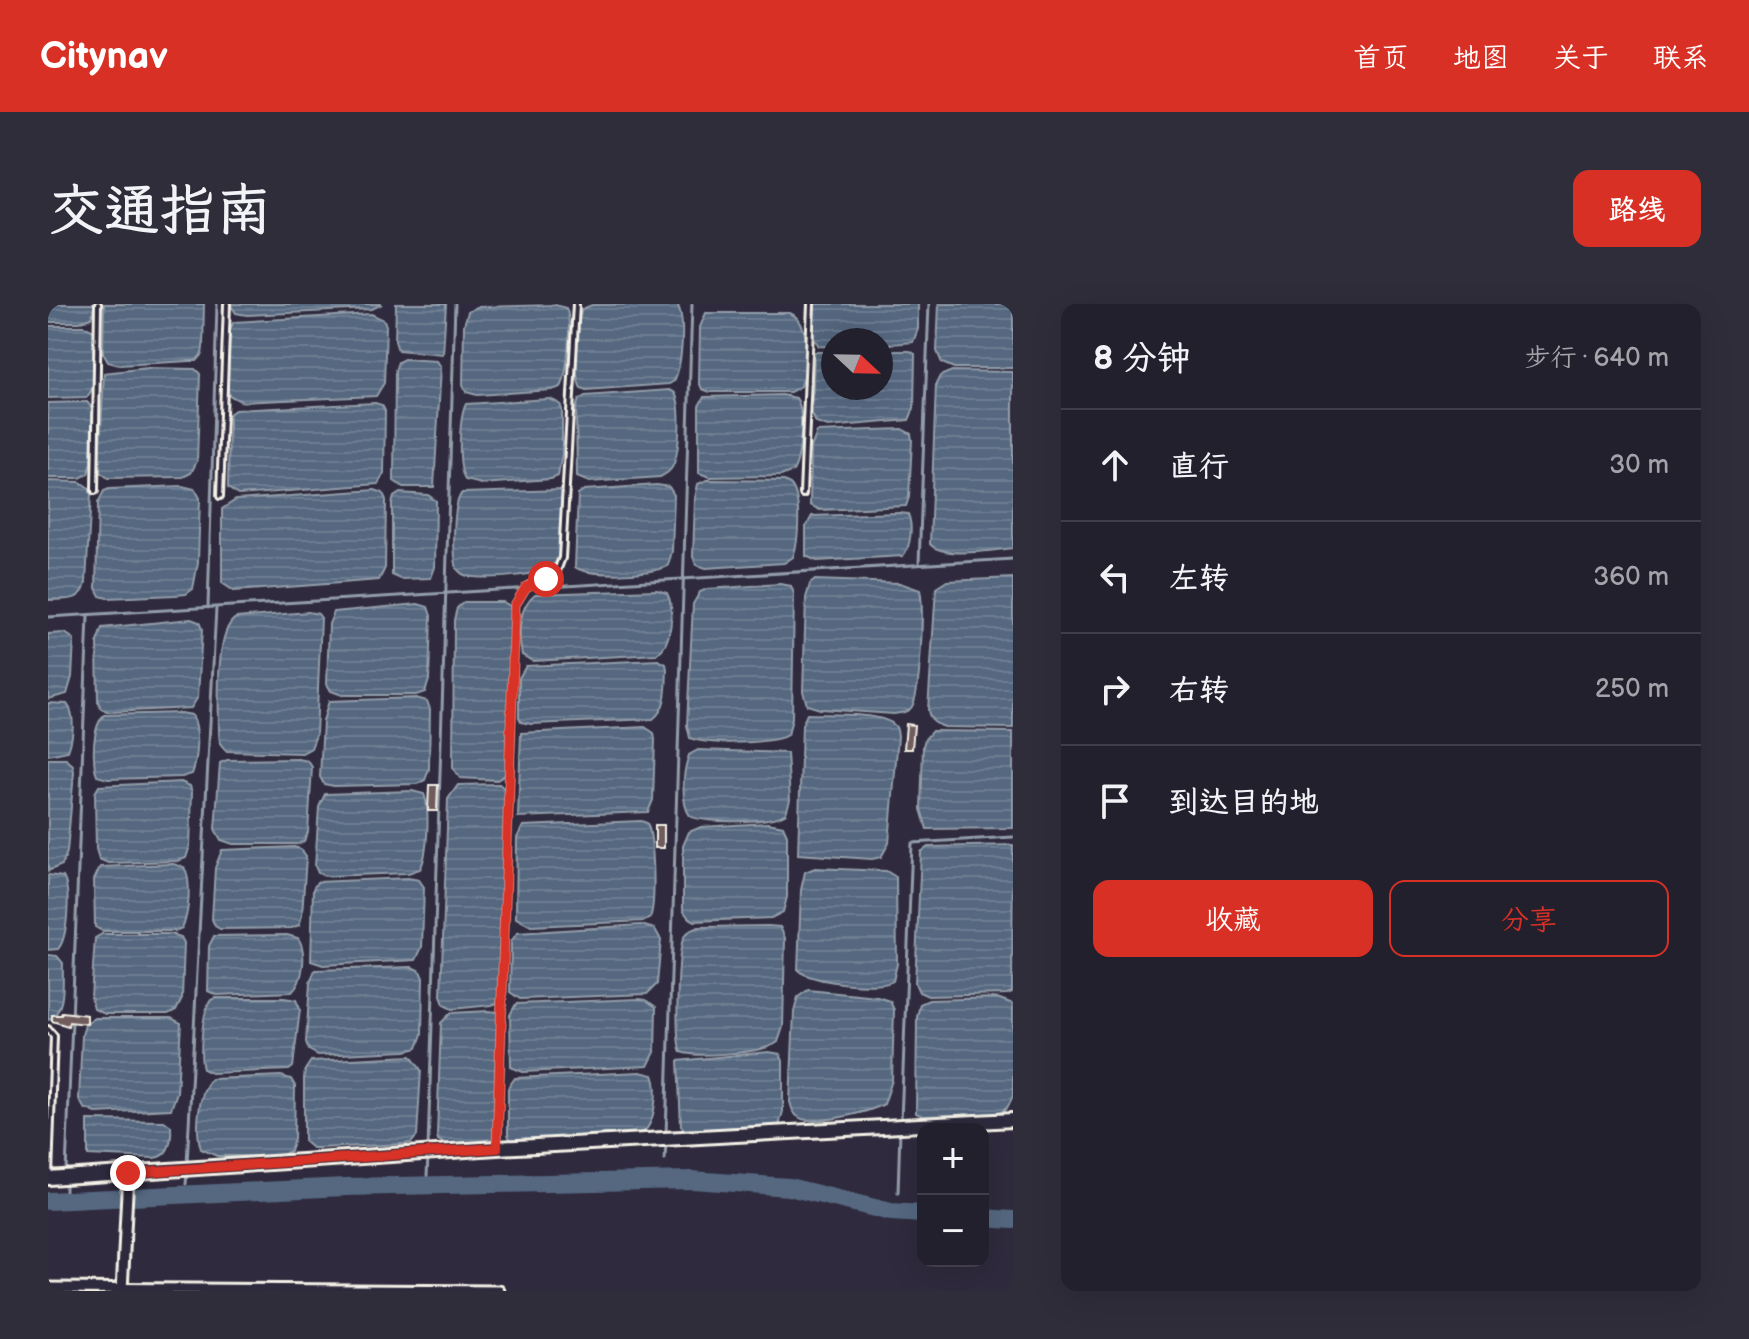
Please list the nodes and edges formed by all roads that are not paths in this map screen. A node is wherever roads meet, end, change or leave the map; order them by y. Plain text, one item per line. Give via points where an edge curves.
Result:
1 (98, 304) edge
2 (227, 304) edge
3 (576, 304) edge
4 (811, 304) edge
5 (95, 491) dead end
6 (803, 494) dead end
7 (220, 496) dead end
8 (48, 1029) edge
9 (1013, 1120) edge
10 (497, 1148) junction
11 (128, 1177) junction
12 (49, 1178) edge
13 (48, 1288) edge
14 (122, 1290) edge
15 (370, 1291) edge
16 (499, 1291) edge

1 - 5 lane
2 - 7 lane
3 - 10 lane via 562,558 557,571 526,587 515,605
4 - 6 lane
8 - 12 lane via 54,1036
9 - 10 street
10 - 11 street
11 - 12 street
11 - 14 street
13 - 14 street
14 - 15 street
15 - 16 street

